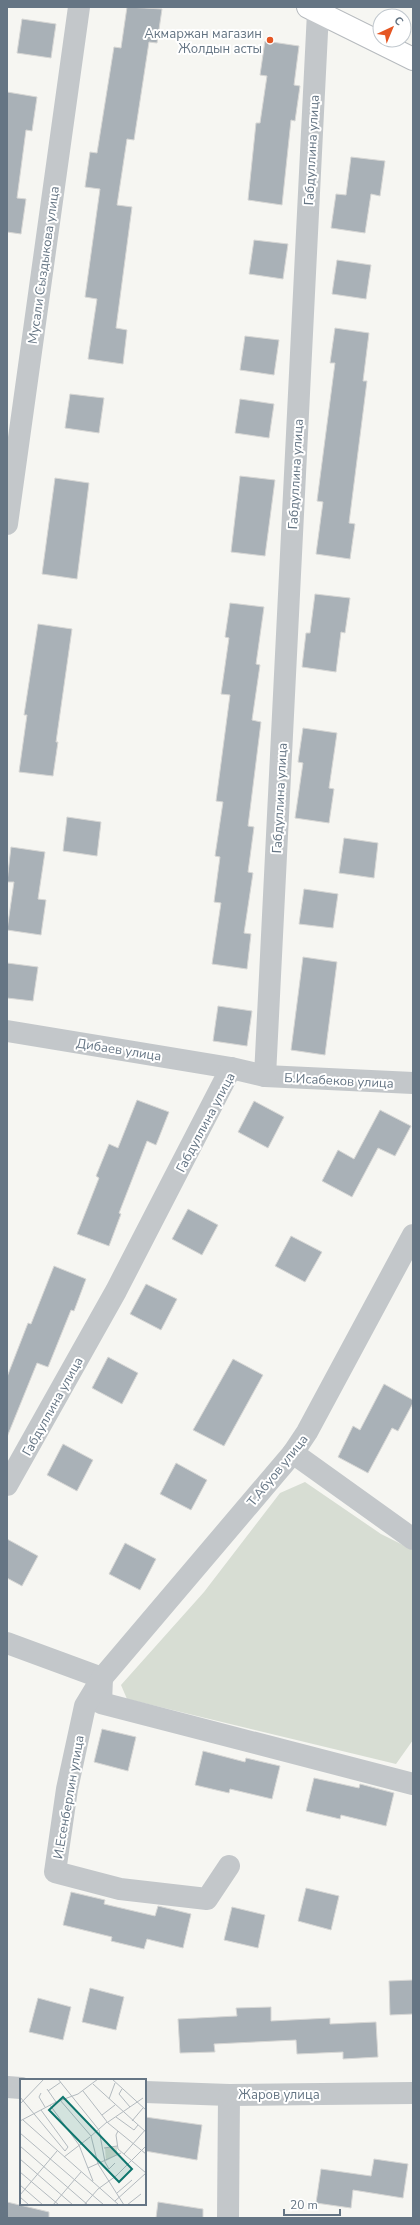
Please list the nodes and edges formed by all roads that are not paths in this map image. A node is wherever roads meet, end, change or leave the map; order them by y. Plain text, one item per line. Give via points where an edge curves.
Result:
1 (79, 7) edge
2 (313, 9) edge
3 (413, 59) edge
4 (7, 524) edge
5 (7, 1031) edge
6 (231, 1068) junction
7 (265, 1076) junction
8 (413, 1084) edge
9 (413, 1235) edge
10 (293, 1453) junction
11 (7, 1486) edge
12 (413, 1539) edge
13 (7, 1643) edge
14 (102, 1678) junction
15 (413, 1784) edge
16 (229, 1866) dead end
17 (7, 2087) edge
18 (20, 2088) edge
19 (146, 2092) edge
20 (413, 2093) edge
21 (229, 2094) junction
22 (228, 2218) edge

1 - 4 street, Мусали Сыздыкова улица
2 - 3 main road
2 - 7 street, Габдуллина улица
5 - 6 street, Дибаев улица
6 - 7 street, Габдуллина улица
6 - 11 street, Габдуллина улица via 116,1291
7 - 8 street, Б.Исабеков улица
9 - 10 street, Т.Абуов улица via 308,1432
10 - 12 street
10 - 14 street, Т.Абуов улица
13 - 14 street
14 - 15 street via 101,1703
14 - 16 street, И.Есенберлин улица via 85,1706 67,1789 55,1872 120,1888 207,1899
17 - 18 street
19 - 21 street, Жаров улица
20 - 21 street, Жаров улица
21 - 22 street

